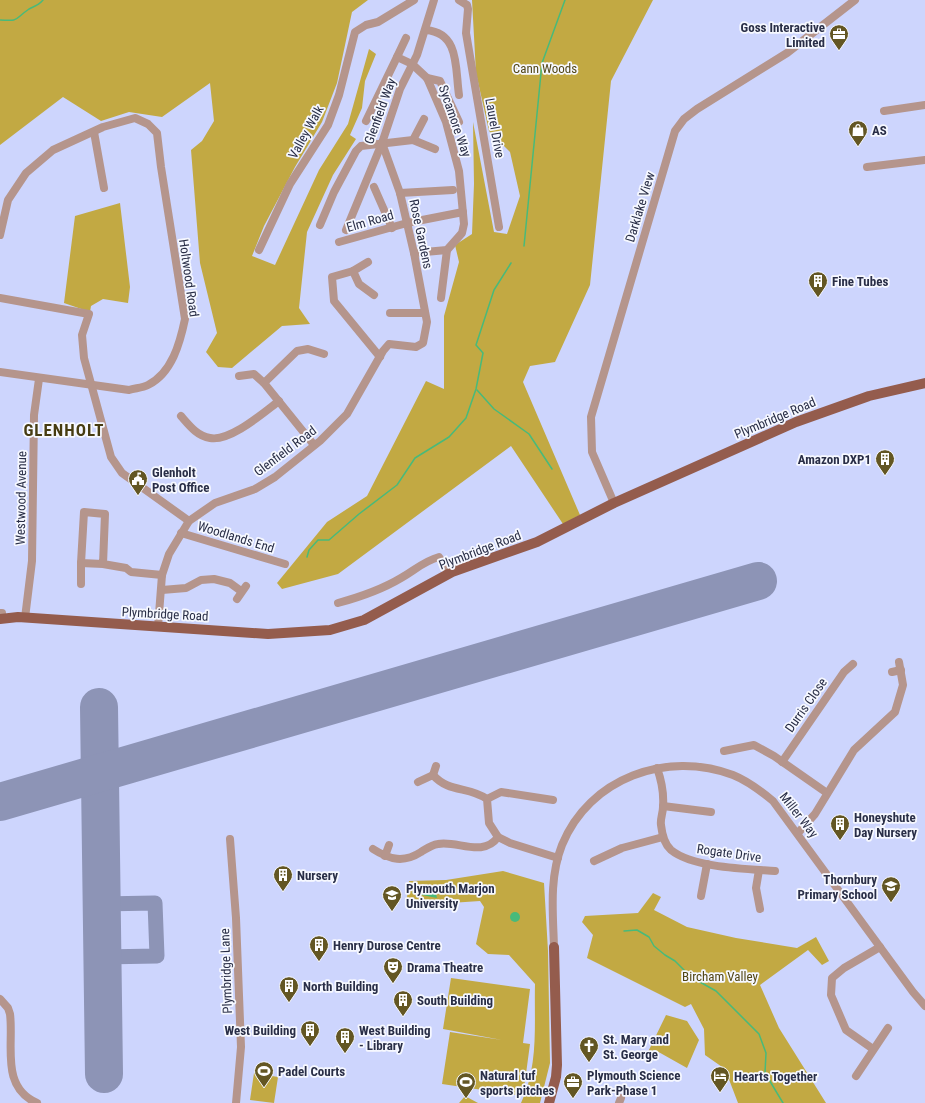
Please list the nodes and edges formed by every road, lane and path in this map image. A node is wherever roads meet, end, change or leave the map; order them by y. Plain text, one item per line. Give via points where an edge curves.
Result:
1 (414, 0) edge
2 (434, 0) edge
3 (459, 0) edge
4 (855, 0) edge
5 (426, 30) junction
6 (406, 38) dead end
7 (397, 57) junction
8 (412, 64) junction
9 (427, 78) junction
10 (458, 95) dead end
11 (925, 105) edge
12 (884, 111) dead end
13 (424, 119) dead end
14 (366, 121) dead end
15 (459, 122) dead end
16 (94, 132) junction
17 (413, 140) junction
18 (382, 143) junction
19 (435, 149) dead end
20 (925, 160) edge
21 (867, 167) dead end
22 (374, 187) dead end
23 (104, 188) dead end
24 (453, 190) dead end
25 (400, 193) junction
26 (463, 212) junction
27 (407, 223) junction
28 (320, 225) dead end
29 (499, 227) dead end
30 (392, 228) junction
31 (346, 230) dead end
32 (0, 235) edge
33 (339, 242) dead end
34 (259, 250) dead end
35 (447, 250) junction
36 (414, 253) junction
37 (368, 262) dead end
38 (353, 271) junction
39 (374, 296) dead end
40 (0, 298) edge
41 (441, 298) dead end
42 (390, 313) dead end
43 (425, 313) junction
44 (426, 332) joint
45 (324, 354) dead end
46 (380, 357) junction
47 (0, 372) edge
48 (239, 376) dead end
49 (39, 379) junction
50 (264, 383) junction
51 (925, 383) edge
52 (91, 386) junction
53 (279, 401) junction
54 (181, 416) dead end
55 (314, 445) junction
56 (614, 503) junction
57 (189, 521) junction
58 (181, 533) junction
59 (81, 563) junction
60 (103, 564) junction
61 (285, 564) dead end
62 (449, 574) junction
63 (162, 575) junction
64 (81, 584) dead end
65 (162, 590) junction
66 (237, 599) dead end
67 (338, 603) dead end
68 (1, 615) edge
69 (25, 618) junction
70 (158, 627) junction
71 (898, 662) dead end
72 (852, 668) dead end
73 (901, 670) junction
74 (892, 672) dead end
75 (724, 751) dead end
76 (782, 762) junction
77 (436, 766) dead end
78 (657, 768) junction
79 (433, 775) junction
80 (418, 782) dead end
81 (827, 793) junction
82 (487, 799) junction
83 (553, 800) dead end
84 (663, 806) junction
85 (711, 812) dead end
86 (798, 833) junction
87 (498, 837) junction
88 (663, 837) junction
89 (230, 839) dead end
90 (389, 845) dead end
91 (373, 849) dead end
92 (385, 856) junction
93 (558, 858) junction
94 (594, 861) dead end
95 (707, 864) junction
96 (759, 870) junction
97 (775, 871) dead end
98 (701, 896) dead end
99 (760, 909) dead end
100 (554, 947) joint
101 (880, 947) junction
102 (0, 998) edge
103 (925, 1006) edge
104 (888, 1028) dead end
105 (873, 1049) junction
106 (856, 1076) dead end
107 (37, 1103) edge
108 (236, 1103) edge
109 (549, 1103) edge

1 - 34 street, Valley Walk via 378,22 366,25 355,32 339,95 328,125 290,184
2 - 5 street, Glenfield Way
3 - 29 street, Laurel Drive via 467,5 466,33
4 - 56 street, Darklake View via 787,53 697,109 684,119 676,131 591,417 592,452
5 - 8 street, Glenfield Way
5 - 10 street via 444,35 452,46
6 - 7 street
7 - 8 street, Sycamore Way
7 - 14 street
8 - 9 street, Sycamore Way
8 - 18 street, Glenfield Way via 400,89
9 - 15 street via 440,81
9 - 26 street, Sycamore Way via 446,122 460,171
11 - 12 street
13 - 17 street
16 - 23 street
16 - 32 street via 53,150 26,173 8,200
16 - 52 street, Holtwood Road via 135,118 148,124 157,133 185,319 180,342 164,373 147,385 129,390
17 - 18 street
17 - 19 street
18 - 25 street, Rose Gardens
18 - 28 street via 361,146 356,151
18 - 31 street, Glenfield Way
20 - 21 street
22 - 30 street
24 - 25 street
25 - 27 street, Rose Gardens
26 - 27 street, Elm Road
26 - 35 street, Sycamore Way via 462,233
27 - 30 street, Elm Road
27 - 36 street, Rose Gardens
30 - 33 street, Elm Road
35 - 36 street
35 - 41 street
36 - 43 street, Rose Gardens
37 - 38 street
38 - 39 street via 359,284
38 - 46 street via 332,278 334,301
40 - 52 street via 89,314 82,335 84,358
42 - 43 street
43 - 44 street, Rose Gardens
44 - 46 street, Glenfield Road via 423,343 416,347 389,344
45 - 50 street via 308,350 297,351
46 - 55 street, Glenfield Road via 347,414
47 - 49 street, Holtwood Road
48 - 50 street via 254,374
49 - 52 street, Holtwood Road
49 - 69 street, Westwood Avenue via 34,415 32,561
50 - 53 street
51 - 56 main road, Plymbridge Road via 869,396 796,422
52 - 57 street via 111,457 122,473
53 - 54 street via 238,430 220,439 209,438 194,431
53 - 55 street
55 - 57 street, Glenfield Road via 275,477 255,489 215,503
56 - 62 main road, Plymbridge Road via 537,542
57 - 58 street, Glenfield Road
58 - 61 street, Woodlands End
58 - 63 street, Glenfield Road via 169,554
59 - 60 street
59 - 60 street via 84,512 105,514
59 - 64 street
60 - 63 street via 126,568 131,572
62 - 67 street via 439,557 427,560 401,578 366,595
62 - 70 main road, Plymbridge Road via 364,620 330,630 268,634
63 - 65 street, Glenfield Road
65 - 66 street via 186,588 201,580 214,579 244,588
65 - 70 street, Glenfield Road
68 - 69 main road, Plymbridge Road
69 - 70 main road, Plymbridge Road
71 - 73 street
72 - 76 street, Durris Close via 844,672
73 - 74 street
73 - 81 street via 903,685 895,712 854,750
75 - 76 street via 754,745
76 - 81 street
77 - 79 street
78 - 84 street
78 - 86 street, Miller Way via 695,766 734,775 773,801
78 - 93 street, Miller Way via 623,780 597,796 576,820
79 - 80 street
79 - 82 street via 445,786 472,791
81 - 86 street via 808,824
82 - 83 street via 501,792 541,801
82 - 87 street via 489,823
84 - 85 street
84 - 88 street
86 - 101 street, Miller Way
87 - 92 street via 487,846 437,844 406,859
87 - 93 street
88 - 94 street via 622,848
88 - 95 street, Rogate Drive via 670,849 682,858
89 - 108 street, Plymbridge Lane via 241,1046
90 - 92 street
91 - 92 street
93 - 100 street, Miller Way via 553,886
95 - 96 street, Rogate Drive
95 - 98 street
96 - 97 street, Rogate Drive
96 - 99 street via 756,888
100 - 109 main road, Miller Way via 558,1065
101 - 103 street, Miller Way
101 - 105 street via 832,978 831,995 846,1030
102 - 107 street via 8,1008 10,1020 11,1072 23,1094
104 - 105 street
105 - 106 street

